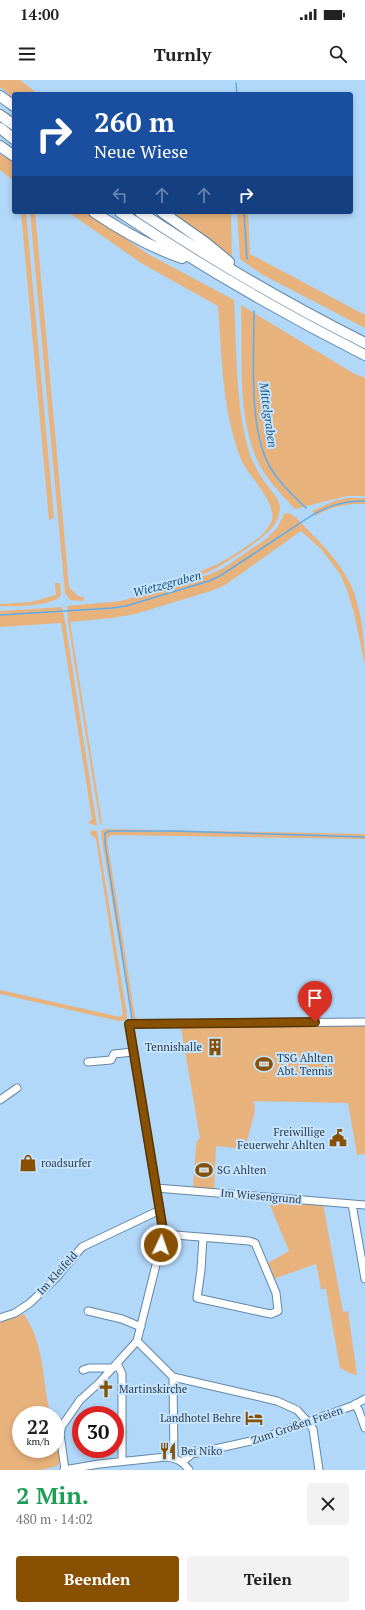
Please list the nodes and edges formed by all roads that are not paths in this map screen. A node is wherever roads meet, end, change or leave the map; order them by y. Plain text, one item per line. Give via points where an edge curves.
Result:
1 (0, 95) edge
2 (12, 105) edge
3 (0, 115) edge
4 (12, 124) edge
5 (0, 128) edge
6 (12, 137) edge
7 (0, 146) edge
8 (0, 152) edge
9 (12, 155) edge
10 (12, 156) edge
11 (97, 214) edge
12 (123, 214) edge
13 (143, 214) edge
14 (165, 214) edge
15 (199, 263) junction
16 (254, 283) junction
17 (365, 343) edge
18 (365, 355) edge
19 (365, 1022) edge
20 (133, 1052) junction
21 (88, 1062) dead end
22 (17, 1088) dead end
23 (0, 1100) edge
24 (156, 1188) junction
25 (352, 1204) junction
26 (365, 1205) edge
27 (160, 1210) junction
28 (163, 1234) junction
29 (204, 1238) junction
30 (365, 1279) edge
31 (88, 1311) dead end
32 (0, 1318) edge
33 (141, 1327) junction
34 (137, 1341) junction
35 (115, 1365) junction
36 (83, 1370) dead end
37 (173, 1378) junction
38 (365, 1399) edge
39 (355, 1404) junction
40 (308, 1422) junction
41 (365, 1428) edge
42 (174, 1458) junction
43 (122, 1462) junction
44 (182, 1462) junction
45 (64, 1470) edge
46 (189, 1470) edge
47 (319, 1470) edge

1 - 2 highway
3 - 4 highway
5 - 6 highway
7 - 9 highway
8 - 10 highway
11 - 15 highway via 158,250
12 - 15 highway
13 - 16 highway
14 - 16 highway via 206,243
15 - 18 highway
16 - 17 highway
19 - 20 street via 129,1024
20 - 21 street via 114,1054 111,1060
20 - 24 street
22 - 23 street
24 - 25 street, Im Wiesengrund
24 - 27 street
25 - 26 street, Im Wiesengrund
25 - 30 street
27 - 28 street
27 - 32 street, Im Kleifeld via 82,1247 56,1278 30,1303 15,1313
28 - 29 street
28 - 33 street
29 - 29 street via 255,1243 276,1293 278,1311 271,1314 197,1298
31 - 33 street via 122,1319
33 - 34 street
34 - 35 street
34 - 37 street
35 - 36 street
35 - 43 street via 122,1374
35 - 45 street via 80,1400 62,1426 60,1434
37 - 40 street via 277,1401 293,1407
37 - 42 street
38 - 39 street, Zum Großen Freien
39 - 40 street, Zum Großen Freien
39 - 41 street
40 - 44 street, Zum Großen Freien via 260,1439 192,1454
40 - 47 street via 314,1433
42 - 43 street
42 - 44 street
43 - 45 street
44 - 46 street

